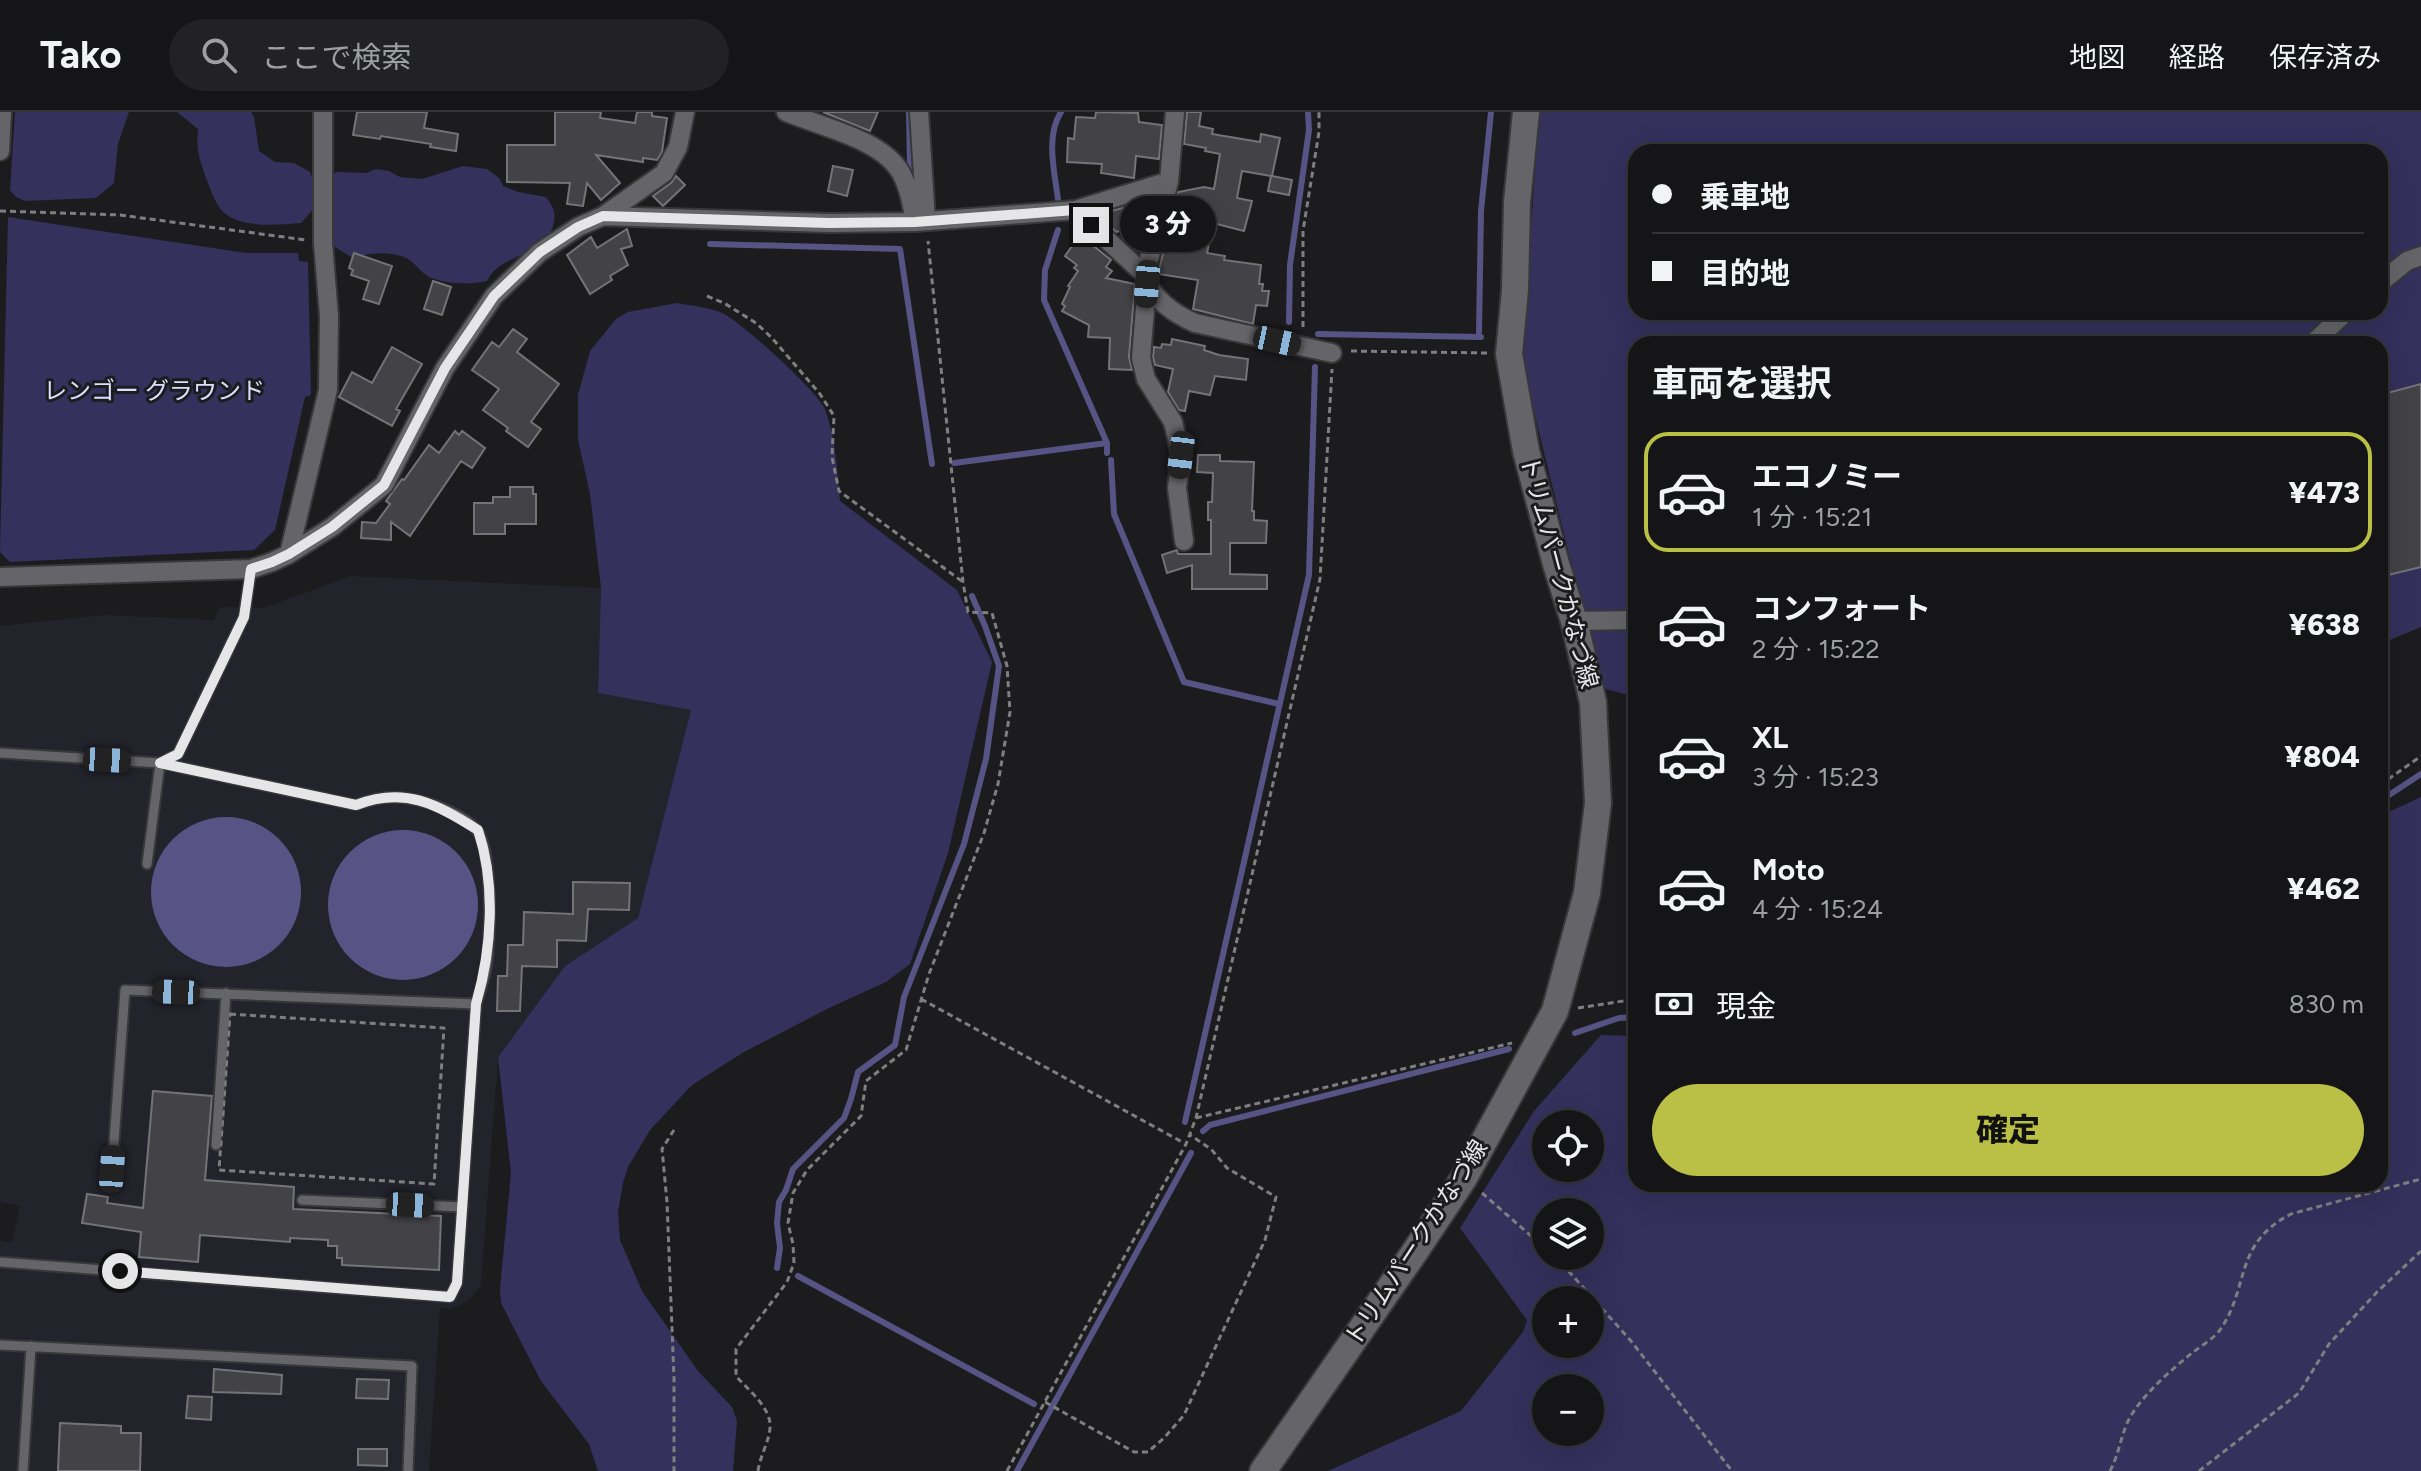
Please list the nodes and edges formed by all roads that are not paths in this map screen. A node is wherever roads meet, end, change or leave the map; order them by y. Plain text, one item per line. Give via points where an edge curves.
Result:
1 (2, 112) edge
2 (323, 112) edge
3 (685, 112) edge
4 (786, 112) edge
5 (919, 112) edge
6 (1175, 112) edge
7 (1526, 112) edge
8 (0, 151) edge
9 (1169, 181) junction
10 (1075, 210) junction
11 (603, 216) junction
12 (920, 221) junction
13 (2421, 256) edge
14 (2388, 276) edge
15 (1146, 280) junction
16 (2338, 320) edge
17 (2320, 336) edge
18 (1338, 352) road end
19 (1184, 541) dead end
20 (289, 554) junction
21 (251, 569) junction
22 (0, 577) edge
23 (1628, 620) edge
24 (1574, 621) junction
25 (0, 753) edge
26 (160, 763) junction
27 (147, 864) dead end
28 (226, 993) junction
29 (476, 1004) junction
30 (216, 1145) dead end
31 (112, 1169) dead end
32 (302, 1200) dead end
33 (463, 1207) junction
34 (0, 1262) edge
35 (0, 1345) edge
36 (31, 1346) junction
37 (23, 1471) edge
38 (408, 1471) edge
39 (1263, 1471) edge

1 - 8 street
2 - 20 street via 328,390
3 - 11 street via 678,147 664,173
4 - 12 street via 871,144 900,170
5 - 12 street
6 - 9 street
7 - 24 main road, トリムパークかなづ線 via 1509,354 1526,451
9 - 10 street
9 - 15 street
10 - 12 street
10 - 15 street
11 - 12 street
11 - 20 street via 540,252 494,296 445,368 384,485
13 - 14 street
15 - 18 street via 1177,315 1195,323
15 - 19 street via 1141,358 1146,379 1173,422 1181,455 1177,488
16 - 17 street
20 - 21 street
21 - 22 street
21 - 26 lane via 244,617 178,754
23 - 24 street
24 - 39 main road, トリムパークかなづ線 via 1593,702 1598,803 1587,893 1555,1011 1464,1178
25 - 26 lane
26 - 27 lane
26 - 29 lane via 356,805 406,796 441,807 478,830 487,856 490,921
28 - 29 lane
28 - 30 lane
28 - 31 lane via 125,990
29 - 33 lane
32 - 33 lane
33 - 34 lane via 457,1283 450,1297
35 - 36 lane
36 - 37 lane
36 - 38 lane via 412,1366

